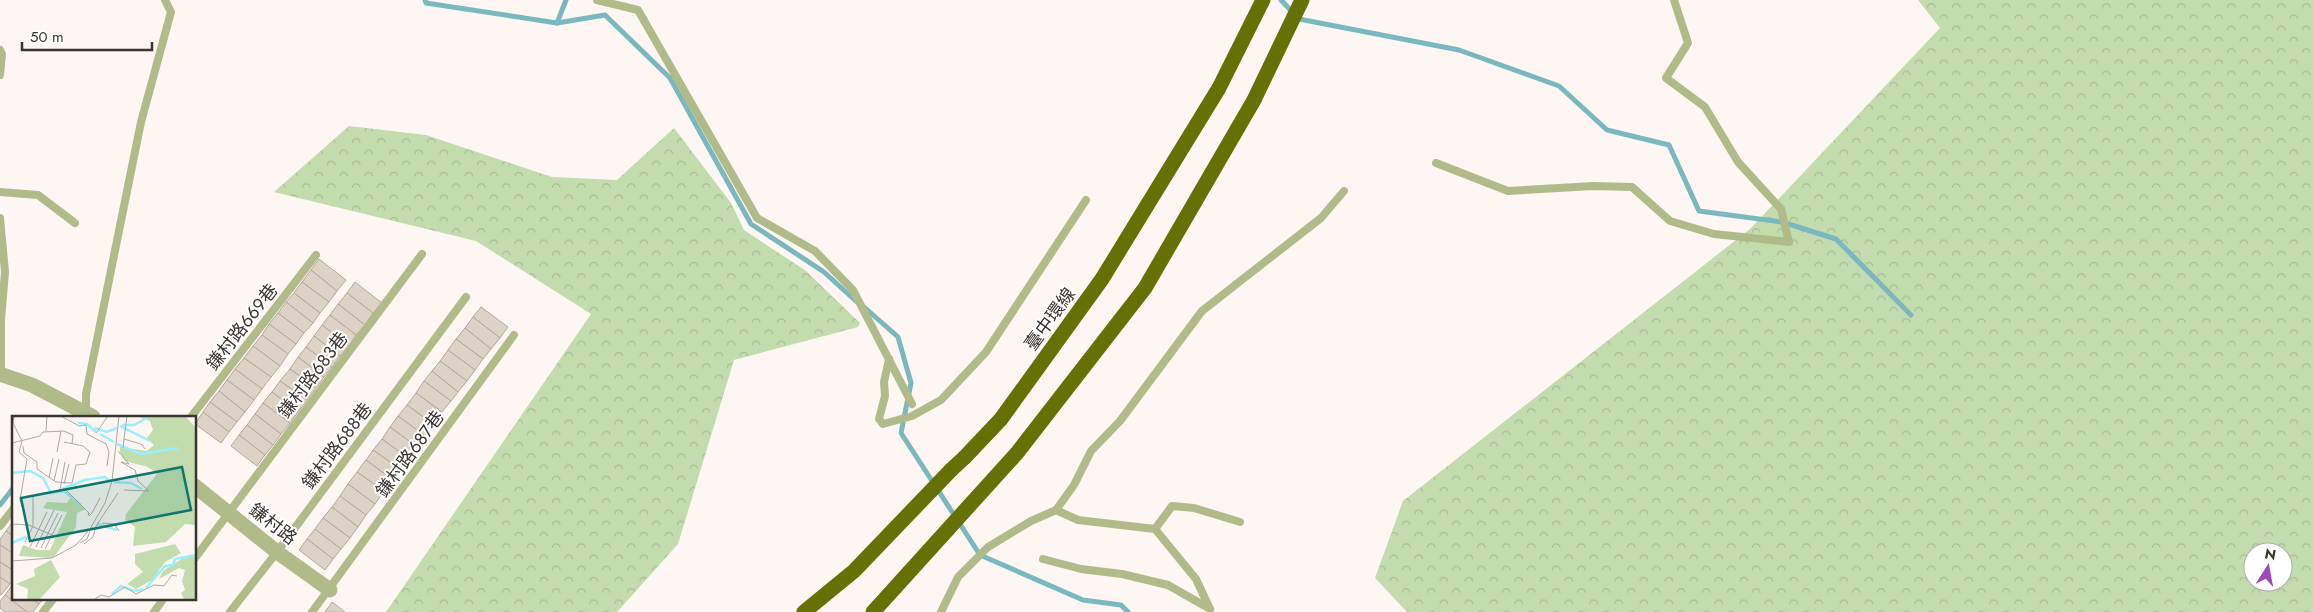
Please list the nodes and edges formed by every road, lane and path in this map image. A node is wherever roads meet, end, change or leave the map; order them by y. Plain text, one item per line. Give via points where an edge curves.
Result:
1 (165, 0) edge
2 (597, 0) edge
3 (1263, 0) edge
4 (1674, 0) edge
5 (1301, 3) edge
6 (0, 50) edge
7 (0, 75) edge
8 (1436, 163) dead end
9 (1344, 191) dead end
10 (0, 192) edge
11 (1086, 200) dead end
12 (0, 218) edge
13 (75, 223) dead end
14 (422, 254) dead end
15 (316, 255) dead end
16 (466, 297) dead end
17 (514, 335) dead end
18 (889, 359) junction
19 (0, 374) edge
20 (912, 404) dead end
21 (88, 416) edge
22 (192, 416) edge
23 (196, 487) edge
24 (1056, 510) junction
25 (12, 511) edge
26 (229, 513) junction
27 (1240, 522) dead end
28 (0, 526) edge
29 (1155, 529) junction
30 (278, 552) junction
31 (196, 557) edge
32 (1044, 559) dead end
33 (330, 590) junction
34 (52, 600) edge
35 (163, 600) edge
36 (1212, 610) edge
37 (43, 612) edge
38 (154, 612) edge
39 (230, 612) edge
40 (312, 612) edge
41 (804, 612) edge
42 (873, 612) edge
43 (940, 612) edge

1 - 21 lane via 170,12 141,122 86,394
2 - 18 lane via 638,10 757,218 815,251 853,290
3 - 41 highway, 臺中環線, bridge via 1220,88 1102,279 1001,419 854,571
4 - 8 lane via 1688,43 1666,78 1705,107 1738,162 1781,209 1789,242 1714,234 1670,222 1632,187 1508,191
5 - 42 highway via 1254,100 1145,288 1017,453
6 - 7 lane
9 - 24 lane via 1321,218 1202,311 1120,421 1091,451 1074,485
10 - 13 lane via 38,194
11 - 18 lane via 986,352 941,400 912,416 883,424 879,419
12 - 19 lane via 4,272
14 - 26 lane, 鎌村路683巷
15 - 22 lane, 鎌村路669巷
16 - 30 lane, 鎌村路688巷
17 - 33 lane, 鎌村路687巷
18 - 20 lane
19 - 21 street via 32,385
23 - 26 street, 鎌村路
24 - 29 lane via 1078,520
24 - 43 lane via 988,547 958,577
25 - 28 lane
26 - 30 street, 鎌村路
26 - 31 lane, 鎌村路683巷
27 - 29 lane via 1194,508 1172,506
29 - 36 lane via 1196,579
30 - 33 street, 鎌村路
30 - 39 lane, 鎌村路688巷
32 - 36 lane via 1168,585
33 - 40 lane, 鎌村路687巷
34 - 37 lane
35 - 38 lane

